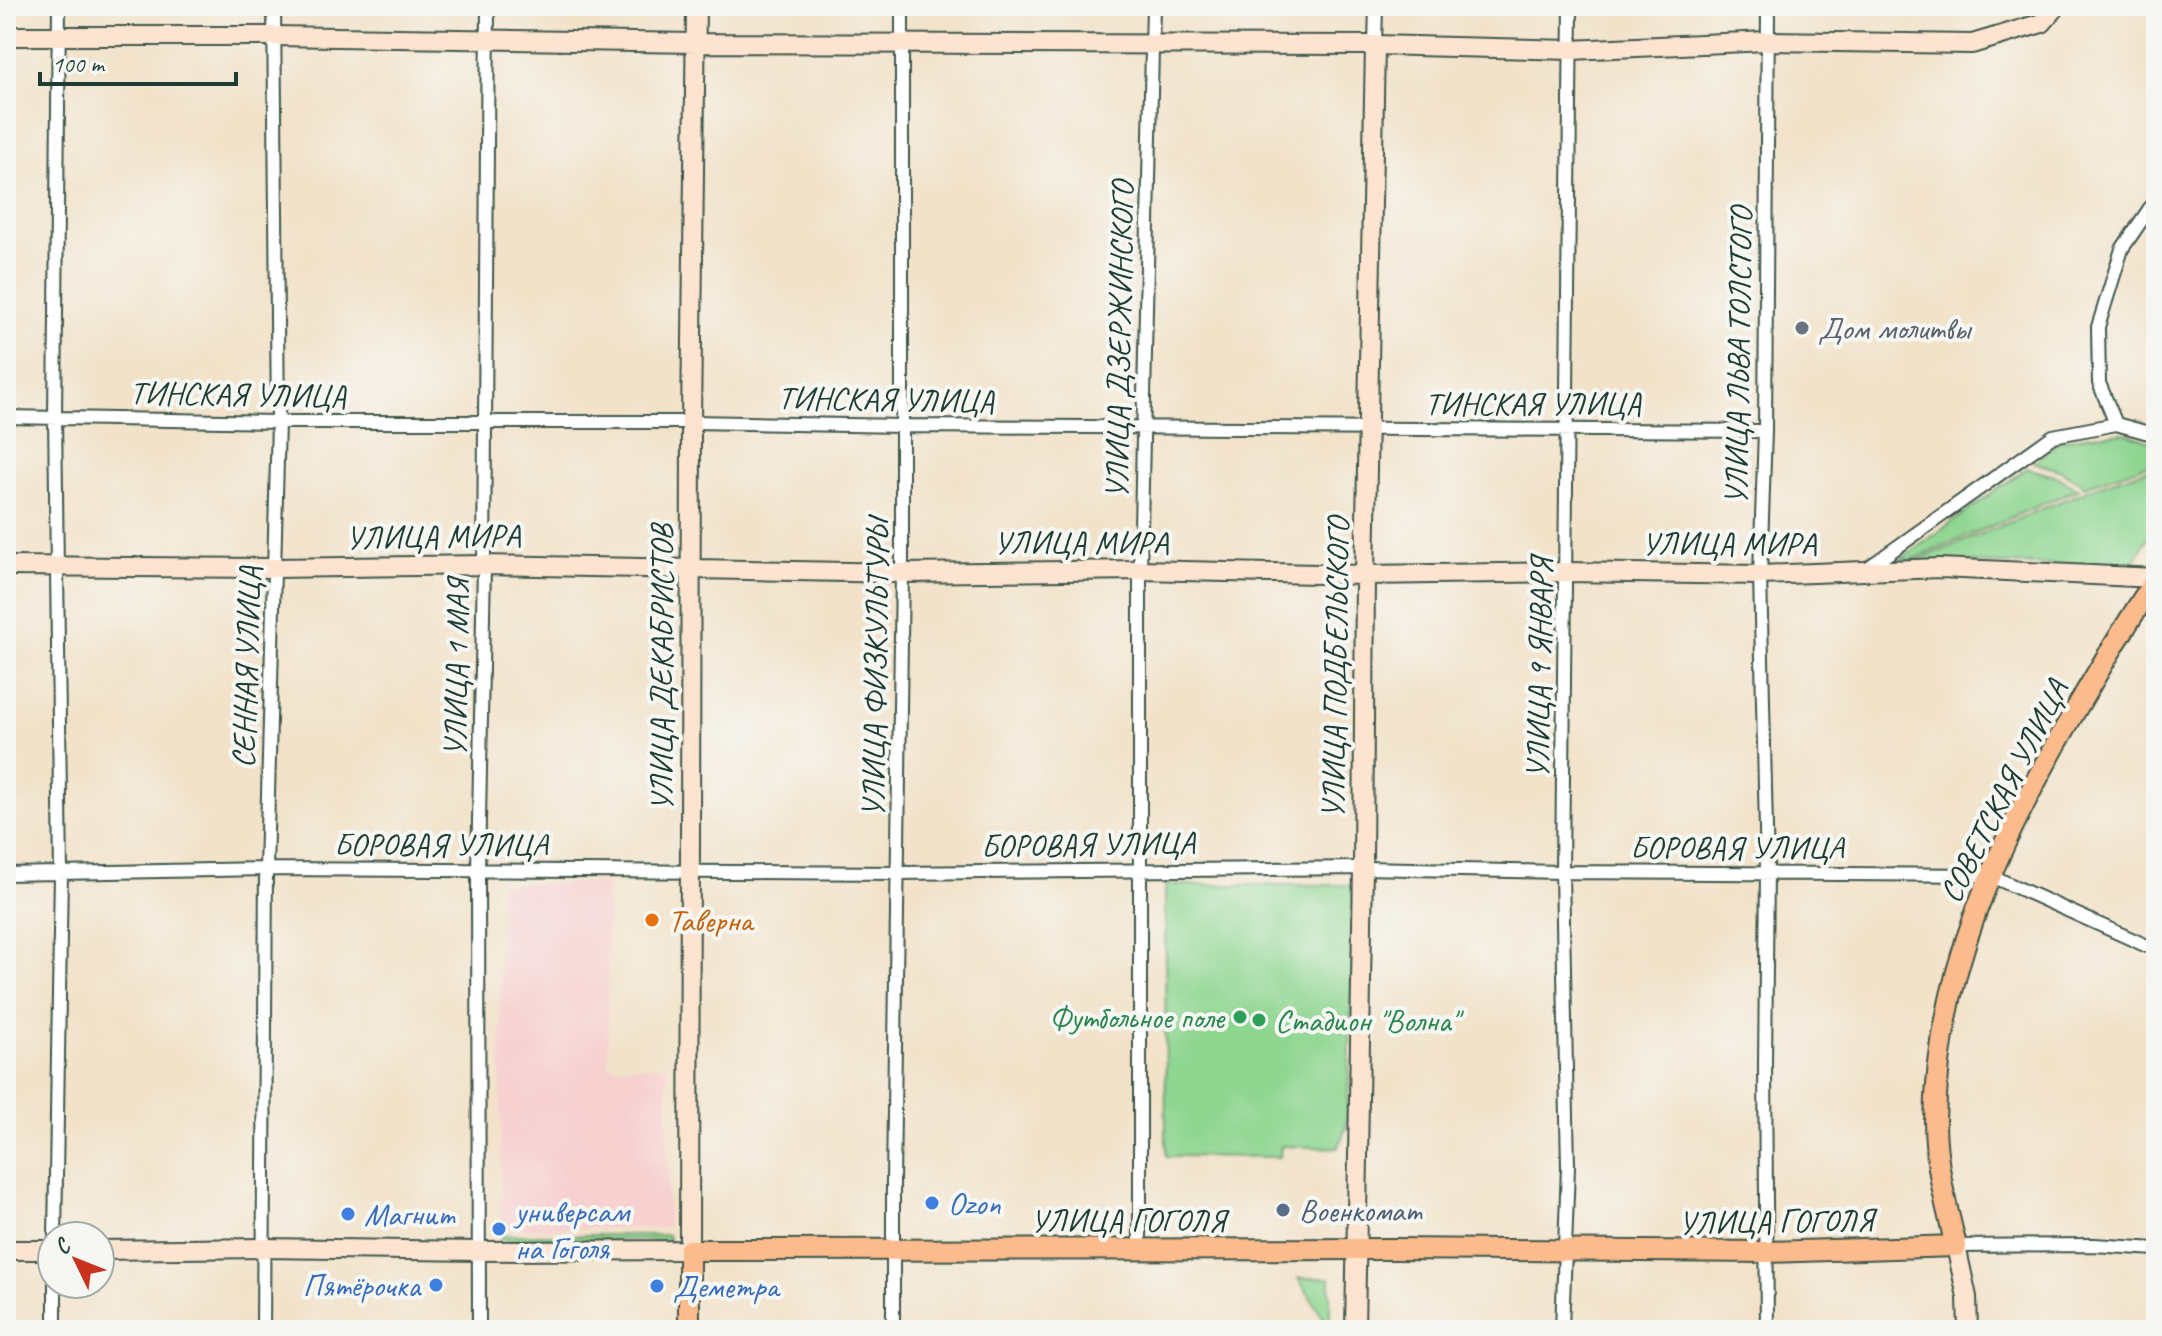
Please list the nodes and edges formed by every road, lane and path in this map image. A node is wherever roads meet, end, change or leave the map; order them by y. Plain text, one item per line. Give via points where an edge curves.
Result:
1 (59, 6) edge
2 (274, 6) edge
3 (488, 6) edge
4 (696, 6) edge
5 (902, 6) edge
6 (1153, 6) edge
7 (1376, 6) edge
8 (1571, 6) edge
9 (1768, 6) edge
10 (2057, 6) edge
11 (6, 36) edge
12 (274, 36) junction
13 (59, 37) junction
14 (488, 39) junction
15 (1767, 41) junction
16 (695, 43) junction
17 (902, 44) junction
18 (1153, 45) junction
19 (1375, 45) junction
20 (1571, 50) junction
21 (2156, 199) edge
22 (6, 417) edge
23 (55, 417) junction
24 (278, 422) junction
25 (691, 422) junction
26 (485, 423) junction
27 (2116, 424) junction
28 (903, 426) junction
29 (1142, 428) junction
30 (1566, 428) junction
31 (1369, 429) junction
32 (1765, 431) junction
33 (2156, 435) edge
34 (484, 565) junction
35 (6, 566) edge
36 (58, 567) junction
37 (274, 568) junction
38 (692, 568) junction
39 (1140, 570) junction
40 (1864, 571) junction
41 (1566, 572) junction
42 (902, 573) junction
43 (1365, 575) junction
44 (1760, 575) junction
45 (2156, 578) edge
46 (1363, 868) junction
47 (266, 869) junction
48 (689, 870) junction
49 (1140, 870) junction
50 (478, 871) junction
51 (1562, 872) junction
52 (1767, 872) junction
53 (899, 873) junction
54 (6, 874) edge
55 (61, 874) junction
56 (1989, 875) junction
57 (2156, 946) edge
58 (55, 1220) edge
59 (1956, 1246) junction
60 (263, 1248) junction
61 (1356, 1249) junction
62 (2156, 1249) edge
63 (6, 1250) edge
64 (36, 1250) edge
65 (116, 1250) edge
66 (689, 1250) junction
67 (892, 1250) junction
68 (1140, 1250) junction
69 (479, 1251) junction
70 (1564, 1252) junction
71 (1766, 1252) junction
72 (55, 1300) edge
73 (55, 1330) edge
74 (263, 1330) edge
75 (479, 1330) edge
76 (689, 1330) edge
77 (893, 1330) edge
78 (1355, 1330) edge
79 (1562, 1330) edge
80 (1767, 1330) edge
81 (1968, 1330) edge

1 - 13 street
2 - 12 street, СЕННАЯ УЛИЦА
3 - 14 street, УЛИЦА 1 МАЯ
4 - 16 main road, УЛИЦА ДЕКАБРИСТОВ
5 - 17 street, УЛИЦА ФИЗКУЛЬТУРЫ
6 - 18 street, УЛИЦА ДЗЕРЖИНСКОГО
7 - 19 street, УЛИЦА ПОДБЕЛЬСКОГО
8 - 20 street, УЛИЦА 9 ЯНВАРЯ
9 - 15 street, УЛИЦА ЛЬВА ТОЛСТОГО
10 - 15 main road via 2042,23 1972,44
11 - 13 main road
12 - 13 main road
12 - 14 main road
12 - 24 street, СЕННАЯ УЛИЦА
13 - 23 street
14 - 16 main road
14 - 26 street, УЛИЦА 1 МАЯ
15 - 20 main road
15 - 32 street, УЛИЦА ЛЬВА ТОЛСТОГО
16 - 17 main road
16 - 25 main road, УЛИЦА ДЕКАБРИСТОВ
17 - 18 main road
17 - 28 street, УЛИЦА ФИЗКУЛЬТУРЫ
18 - 19 main road
18 - 29 street, УЛИЦА ДЗЕРЖИНСКОГО
19 - 20 main road
19 - 31 main road, УЛИЦА ПОДБЕЛЬСКОГО
20 - 30 street, УЛИЦА 9 ЯНВАРЯ
21 - 27 street via 2122,249 2098,327 2099,383
22 - 23 street, ТИНСКАЯ УЛИЦА
23 - 24 street, ТИНСКАЯ УЛИЦА
23 - 36 street
24 - 26 street, ТИНСКАЯ УЛИЦА
24 - 37 street, СЕННАЯ УЛИЦА
25 - 26 street, ТИНСКАЯ УЛИЦА
25 - 28 street, ТИНСКАЯ УЛИЦА
25 - 38 main road, УЛИЦА ДЕКАБРИСТОВ
26 - 34 street, УЛИЦА 1 МАЯ
27 - 33 street
27 - 40 street via 2053,436
28 - 29 street, ТИНСКАЯ УЛИЦА
28 - 42 street, УЛИЦА ФИЗКУЛЬТУРЫ
29 - 31 street, ТИНСКАЯ УЛИЦА
29 - 39 street, УЛИЦА ДЗЕРЖИНСКОГО
30 - 31 street, ТИНСКАЯ УЛИЦА
30 - 32 street, ТИНСКАЯ УЛИЦА
30 - 41 street, УЛИЦА 9 ЯНВАРЯ
31 - 43 main road, УЛИЦА ПОДБЕЛЬСКОГО
32 - 44 street, УЛИЦА ЛЬВА ТОЛСТОГО
34 - 37 main road, УЛИЦА МИРА
34 - 38 main road, УЛИЦА МИРА
34 - 50 street, УЛИЦА 1 МАЯ
35 - 36 main road, УЛИЦА МИРА
36 - 37 main road, УЛИЦА МИРА
36 - 55 street
37 - 47 street, СЕННАЯ УЛИЦА
38 - 42 main road, УЛИЦА МИРА
38 - 48 main road, УЛИЦА ДЕКАБРИСТОВ
39 - 42 main road, УЛИЦА МИРА
39 - 43 main road, УЛИЦА МИРА
39 - 49 street, УЛИЦА ДЗЕРЖИНСКОГО
40 - 44 main road, УЛИЦА МИРА
40 - 45 main road, УЛИЦА МИРА via 1940,568
41 - 43 main road, УЛИЦА МИРА
41 - 44 main road, УЛИЦА МИРА
41 - 51 street, УЛИЦА 9 ЯНВАРЯ
42 - 53 street, УЛИЦА ФИЗКУЛЬТУРЫ
43 - 46 main road, УЛИЦА ПОДБЕЛЬСКОГО
44 - 52 street, УЛИЦА ЛЬВА ТОЛСТОГО
45 - 56 main road, СОВЕТСКАЯ УЛИЦА via 2051,753
46 - 49 street, БОРОВАЯ УЛИЦА
46 - 51 street, БОРОВАЯ УЛИЦА
46 - 61 main road, УЛИЦА ПОДБЕЛЬСКОГО
47 - 50 street, БОРОВАЯ УЛИЦА
47 - 55 street, БОРОВАЯ УЛИЦА
47 - 60 street, СЕННАЯ УЛИЦА
48 - 50 street, БОРОВАЯ УЛИЦА
48 - 53 street, БОРОВАЯ УЛИЦА
48 - 66 main road, УЛИЦА ДЕКАБРИСТОВ
49 - 53 street, БОРОВАЯ УЛИЦА
49 - 68 street, УЛИЦА ДЗЕРЖИНСКОГО
50 - 69 street, УЛИЦА 1 МАЯ
51 - 52 street, БОРОВАЯ УЛИЦА
51 - 70 street, УЛИЦА 9 ЯНВАРЯ via 1568,1167
52 - 56 street, БОРОВАЯ УЛИЦА
52 - 71 street, УЛИЦА ЛЬВА ТОЛСТОГО
53 - 67 street, УЛИЦА ФИЗКУЛЬТУРЫ
54 - 55 street, БОРОВАЯ УЛИЦА
55 - 58 street
56 - 57 street, БОРОВАЯ УЛИЦА
56 - 59 main road, СОВЕТСКАЯ УЛИЦА via 1963,943 1940,1048 1935,1122 1939,1171
59 - 62 street, УЛИЦА ГОГОЛЯ
59 - 71 main road, УЛИЦА ГОГОЛЯ
59 - 81 main road, СОВЕТСКАЯ УЛИЦА
60 - 65 main road, УЛИЦА ГОГОЛЯ
60 - 69 main road, УЛИЦА ГОГОЛЯ
60 - 74 street, СЕННАЯ УЛИЦА
61 - 68 main road, УЛИЦА ГОГОЛЯ
61 - 70 main road, УЛИЦА ГОГОЛЯ
61 - 78 main road, УЛИЦА ПОДБЕЛЬСКОГО
63 - 64 main road
66 - 67 main road, УЛИЦА ГОГОЛЯ
66 - 69 main road, УЛИЦА ГОГОЛЯ
66 - 76 main road, УЛИЦА ДЕКАБРИСТОВ
67 - 68 main road, УЛИЦА ГОГОЛЯ
67 - 77 street, УЛИЦА ФИЗКУЛЬТУРЫ
69 - 75 street, УЛИЦА 1 МАЯ
70 - 71 main road, УЛИЦА ГОГОЛЯ
70 - 79 street, УЛИЦА 9 ЯНВАРЯ
71 - 80 street, УЛИЦА ЛЬВА ТОЛСТОГО
72 - 73 street

